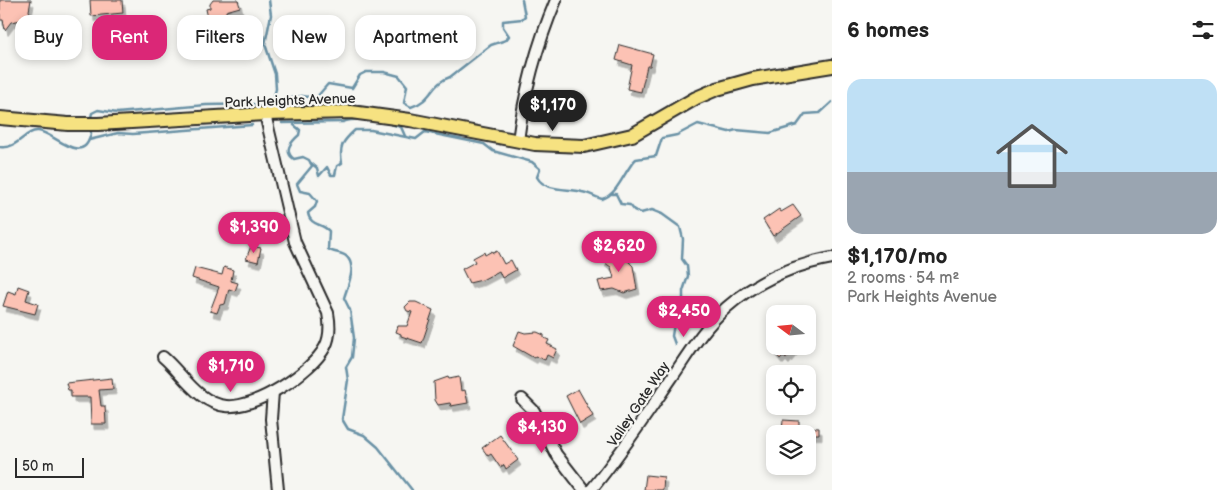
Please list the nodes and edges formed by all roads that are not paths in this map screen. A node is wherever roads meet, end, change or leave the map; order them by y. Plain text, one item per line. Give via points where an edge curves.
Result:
1 (556, 0) edge
2 (832, 66) edge
3 (265, 114) junction
4 (0, 118) edge
5 (518, 142) junction
6 (832, 258) edge
7 (163, 357) dead end
8 (273, 392) junction
9 (522, 400) dead end
10 (278, 490) edge
11 (584, 490) edge
12 (591, 490) edge

1 - 5 street via 528,86
2 - 5 main road, Park Heights Avenue via 753,79 717,89 632,135 608,142 560,146
3 - 4 main road, Park Heights Avenue via 98,124
3 - 5 main road, Park Heights Avenue via 376,114
3 - 8 street via 292,236 325,303 330,324 326,346 318,358
6 - 12 street, Valley Gate Way via 789,269 757,285 726,308 694,345 615,462
7 - 8 street via 198,392 225,406 252,402
8 - 10 street via 271,419
9 - 11 street via 534,411 556,454

